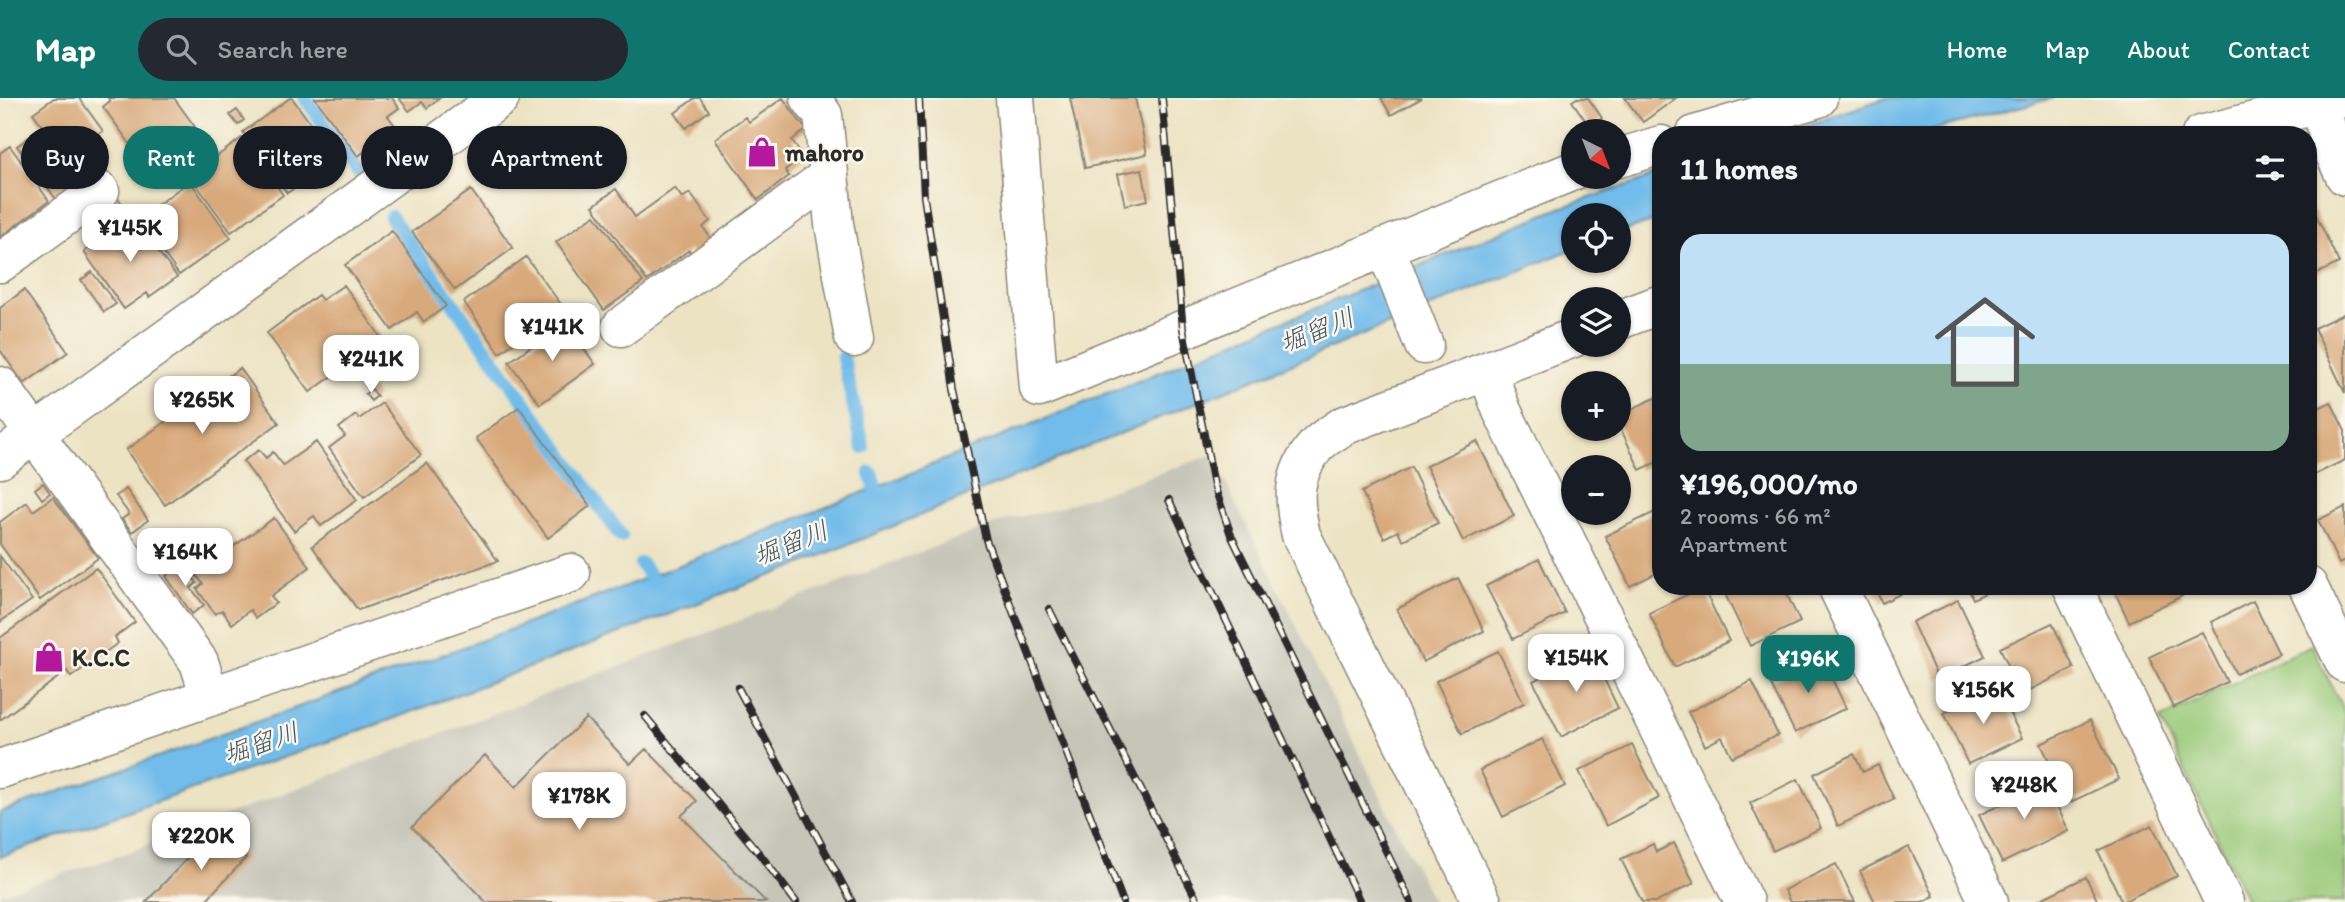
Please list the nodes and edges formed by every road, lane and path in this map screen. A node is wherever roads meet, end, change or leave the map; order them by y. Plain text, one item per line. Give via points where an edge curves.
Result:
1 (500, 98) edge
2 (810, 98) edge
3 (1015, 98) edge
4 (1818, 98) edge
5 (2331, 101) edge
6 (1725, 126) edge
7 (2235, 126) edge
8 (1652, 148) edge
9 (1631, 154) edge
10 (829, 176) junction
11 (1561, 176) edge
12 (2345, 176) edge
13 (100, 191) dead end
14 (1387, 254) junction
15 (0, 263) edge
16 (1652, 307) edge
17 (1631, 315) edge
18 (621, 327) dead end
19 (854, 338) dead end
20 (1561, 343) edge
21 (1424, 345) dead end
22 (1487, 371) junction
23 (0, 386) edge
24 (34, 434) junction
25 (0, 459) edge
26 (571, 573) dead end
27 (1841, 595) edge
28 (2076, 595) edge
29 (2312, 595) edge
30 (2345, 663) edge
31 (210, 697) junction
32 (0, 769) edge
33 (1482, 902) edge
34 (1744, 902) edge
35 (1989, 902) edge
36 (2224, 902) edge

1 - 24 street
2 - 10 street via 823,115
3 - 14 street via 1039,388
4 - 6 street
5 - 7 street
5 - 12 street via 2330,146
8 - 9 street
10 - 18 street
10 - 19 street
11 - 14 street
13 - 15 street
14 - 21 street
16 - 17 street
20 - 22 street
22 - 33 street via 1334,432 1317,444 1300,472 1294,504 1301,535
22 - 34 street via 1508,424
23 - 24 street
24 - 25 street
24 - 31 street via 199,662
26 - 31 street
27 - 35 street
28 - 36 street
29 - 30 street
31 - 32 street

